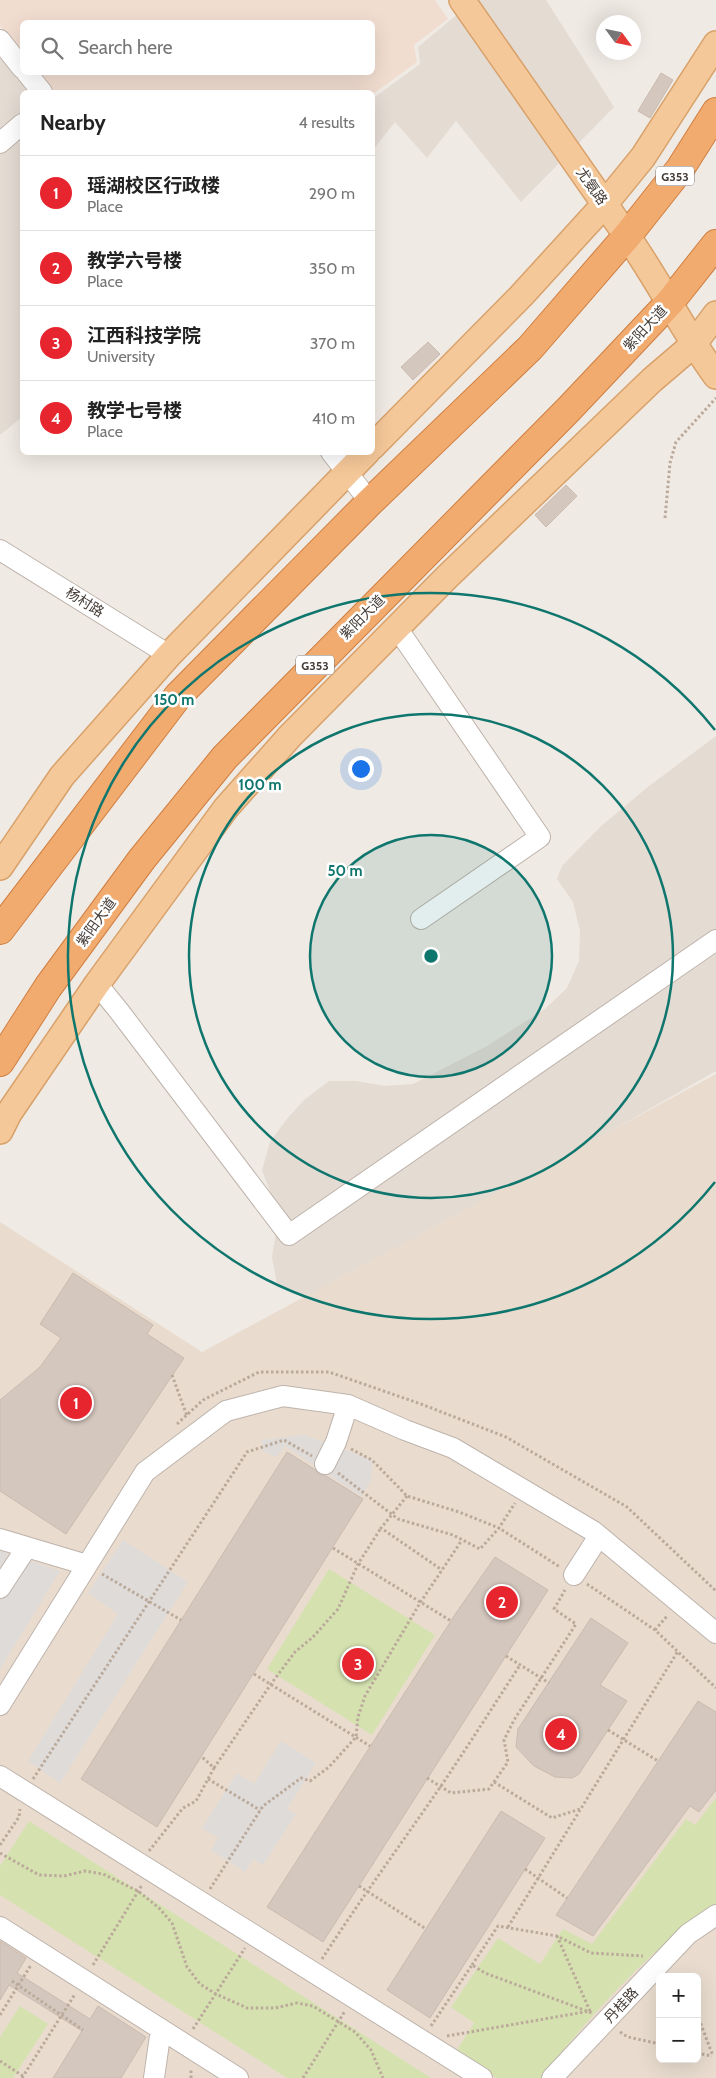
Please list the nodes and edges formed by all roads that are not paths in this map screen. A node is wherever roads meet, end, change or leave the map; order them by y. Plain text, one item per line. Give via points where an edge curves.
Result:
1 (462, 0) edge
2 (0, 40) edge
3 (716, 44) edge
4 (20, 65) edge
5 (28, 75) edge
6 (40, 90) edge
7 (716, 112) edge
8 (20, 126) edge
9 (0, 143) edge
10 (604, 205) junction
11 (627, 236) junction
12 (716, 244) edge
13 (670, 302) junction
14 (716, 314) edge
15 (693, 345) junction
16 (716, 376) edge
17 (375, 444) edge
18 (333, 455) edge
19 (364, 455) edge
20 (347, 473) junction
21 (370, 502) junction
22 (0, 550) edge
23 (397, 628) junction
24 (169, 654) junction
25 (0, 867) edge
26 (421, 919) dead end
27 (0, 930) edge
28 (716, 940) edge
29 (96, 984) junction
30 (0, 1062) edge
31 (0, 1131) edge
32 (348, 1405) junction
33 (325, 1464) road end
34 (599, 1536) junction
35 (0, 1539) edge
36 (27, 1547) junction
37 (87, 1566) junction
38 (574, 1576) road end
39 (0, 1588) edge
40 (716, 1633) edge
41 (0, 1705) edge
42 (0, 1776) edge
43 (716, 1915) edge
44 (0, 1928) edge
45 (161, 2029) junction
46 (154, 2078) edge
47 (238, 2078) edge
48 (482, 2078) edge
49 (552, 2078) edge

1 - 10 main road, 尤氨路
2 - 4 street
3 - 10 main road via 643,157
5 - 6 street
7 - 11 highway, G353 via 680,169
8 - 9 street
10 - 11 main road, 尤氨路
10 - 17 main road via 521,296
11 - 13 main road, 尤氨路
11 - 21 highway, G353 via 530,348
12 - 13 highway, 紫阳大道 / G353
13 - 15 main road, 尤氨路
13 - 30 highway, 紫阳大道 / G353 via 568,410 225,756 118,891 48,987
14 - 15 main road
15 - 16 main road, 尤氨路
15 - 23 main road via 645,387
18 - 20 street
19 - 20 main road
20 - 21 street
20 - 24 main road
21 - 27 highway, G353 via 178,696
22 - 24 street, 杨村路
23 - 26 street via 540,837
23 - 29 main road via 290,736 226,808
24 - 25 main road via 62,776
28 - 29 street via 288,1236
29 - 31 main road
32 - 33 street
32 - 34 street via 453,1448
32 - 37 street via 282,1396 226,1411 145,1472
34 - 38 street
34 - 40 street
35 - 36 street
36 - 37 street
36 - 39 street
37 - 41 street
42 - 48 street
43 - 49 street, 丹桂路 via 688,1934 667,1957 598,2017
44 - 45 street
45 - 46 street
45 - 47 street

